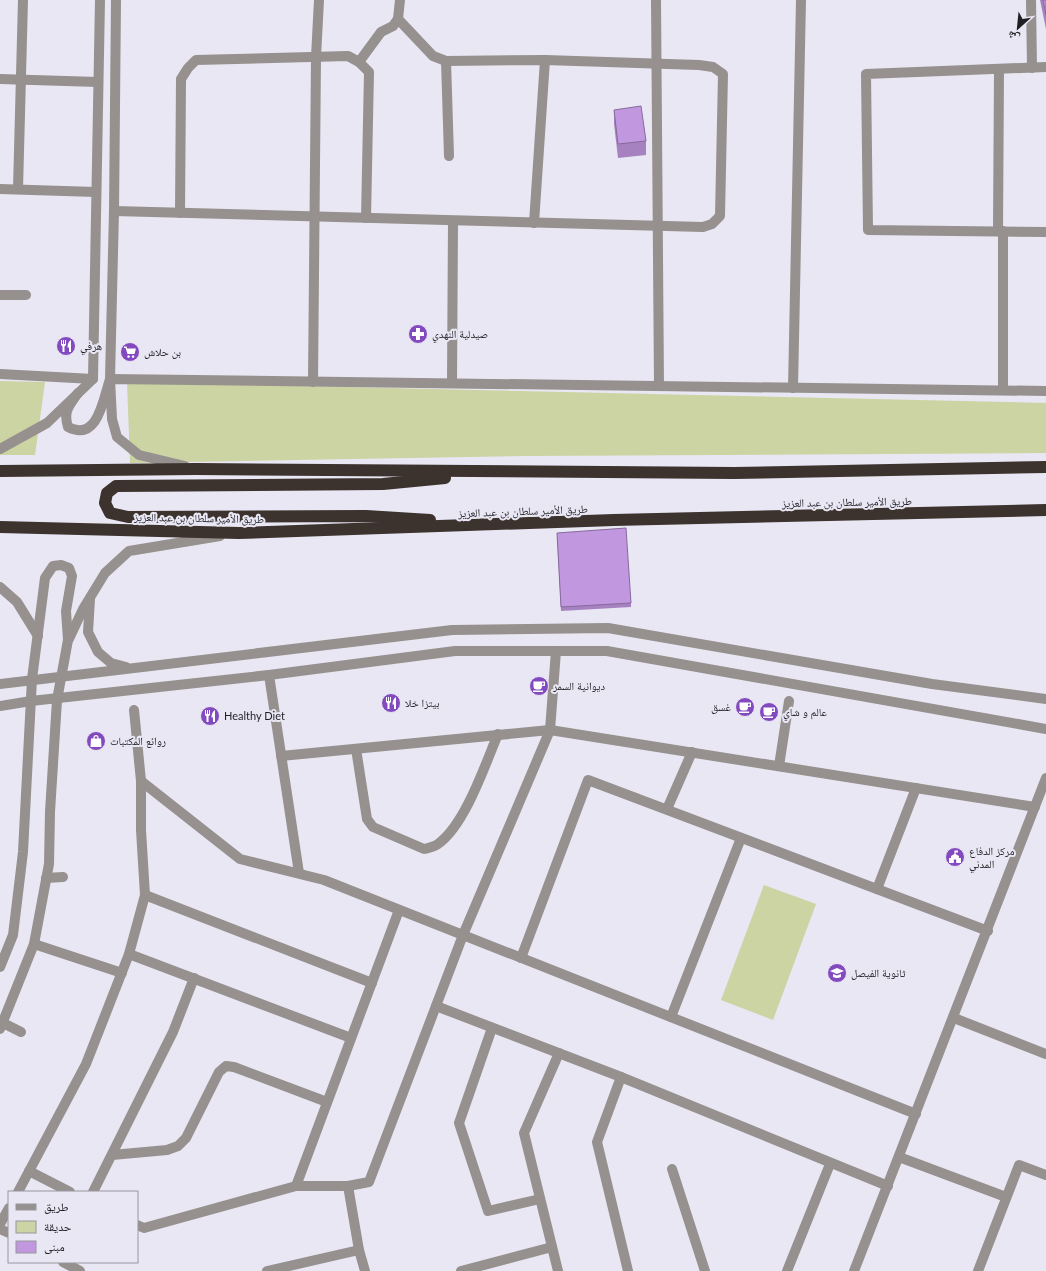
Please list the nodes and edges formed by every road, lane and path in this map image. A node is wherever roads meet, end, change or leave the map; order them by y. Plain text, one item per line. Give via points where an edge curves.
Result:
1 (23, 0) edge
2 (100, 0) edge
3 (116, 0) edge
4 (320, 0) edge
5 (400, 0) edge
6 (656, 0) edge
7 (801, 0) edge
8 (1031, 0) edge
9 (398, 19) junction
10 (316, 57) junction
11 (446, 60) junction
12 (545, 60) junction
13 (359, 62) junction
14 (656, 63) junction
15 (1046, 67) edge
16 (1032, 68) junction
17 (999, 69) junction
18 (0, 79) edge
19 (22, 80) junction
20 (98, 82) junction
21 (449, 156) dead end
22 (0, 189) edge
23 (18, 189) junction
24 (96, 192) junction
25 (114, 211) junction
26 (180, 213) junction
27 (316, 218) junction
28 (366, 218) junction
29 (453, 221) junction
30 (534, 223) junction
31 (657, 227) junction
32 (1001, 231) junction
33 (1046, 232) edge
34 (0, 294) edge
35 (26, 295) dead end
36 (0, 374) edge
37 (93, 379) junction
38 (110, 379) junction
39 (313, 382) junction
40 (452, 383) junction
41 (659, 386) junction
42 (793, 388) junction
43 (1003, 390) junction
44 (1046, 391) edge
45 (78, 393) junction
46 (0, 449) edge
47 (1046, 467) edge
48 (196, 469) junction
49 (0, 470) edge
50 (504, 472) junction
51 (1046, 510) edge
52 (492, 525) junction
53 (0, 527) edge
54 (239, 533) junction
55 (0, 587) edge
56 (90, 597) junction
57 (38, 636) junction
58 (68, 640) junction
59 (556, 651) junction
60 (132, 668) junction
61 (269, 675) junction
62 (61, 677) junction
63 (32, 679) junction
64 (0, 684) edge
65 (1046, 699) edge
66 (57, 700) junction
67 (31, 701) junction
68 (789, 701) dead end
69 (0, 706) edge
70 (134, 710) dead end
71 (1046, 729) edge
72 (550, 730) junction
73 (498, 734) junction
74 (356, 749) junction
75 (692, 752) junction
76 (281, 756) junction
77 (779, 766) junction
78 (1046, 778) edge
79 (141, 781) junction
80 (916, 788) junction
81 (1035, 807) junction
82 (667, 810) junction
83 (742, 838) junction
84 (298, 873) junction
85 (63, 877) dead end
86 (46, 878) junction
87 (877, 889) junction
88 (145, 895) junction
89 (399, 910) junction
90 (988, 931) junction
91 (463, 935) junction
92 (34, 944) junction
93 (129, 954) junction
94 (521, 958) junction
95 (0, 967) edge
96 (122, 973) junction
97 (194, 978) junction
98 (372, 983) junction
99 (436, 1006) junction
100 (671, 1017) junction
101 (954, 1018) junction
102 (2, 1026) edge
103 (492, 1028) junction
104 (21, 1032) dead end
105 (351, 1038) junction
106 (1045, 1052) edge
107 (559, 1054) junction
108 (621, 1077) junction
109 (327, 1102) junction
110 (916, 1114) junction
111 (112, 1155) junction
112 (899, 1157) junction
113 (830, 1164) junction
114 (672, 1169) dead end
115 (29, 1171) junction
116 (1046, 1175) edge
117 (296, 1186) junction
118 (348, 1186) junction
119 (888, 1186) junction
120 (19, 1191) edge
121 (68, 1191) edge
122 (94, 1191) edge
123 (1006, 1197) junction
124 (540, 1199) junction
125 (8, 1210) edge
126 (0, 1224) edge
127 (138, 1225) edge
128 (552, 1247) junction
129 (359, 1250) junction
130 (65, 1263) edge
131 (301, 1267) edge
132 (80, 1271) edge
133 (267, 1271) edge
134 (366, 1271) edge
135 (461, 1271) edge
136 (558, 1271) edge
137 (628, 1271) edge
138 (705, 1271) edge
139 (788, 1271) edge
140 (854, 1271) edge
141 (978, 1271) edge

1 - 19 street
2 - 20 street
3 - 25 street
4 - 10 street
5 - 9 street
6 - 14 street
7 - 42 street
8 - 16 street
9 - 11 street via 433,56
9 - 13 street via 393,26 381,32
10 - 13 street via 348,56
10 - 26 street via 196,60 188,68 181,79
10 - 27 street
11 - 12 street
11 - 21 street
12 - 14 street
12 - 30 street
13 - 28 street via 369,72
14 - 31 street
14 - 31 street via 713,67 723,74 720,216 712,224 703,227
15 - 16 street
16 - 17 street
17 - 32 street
17 - 32 street via 866,74 868,230
18 - 19 street
19 - 20 street
19 - 23 street
20 - 24 street
22 - 23 street
23 - 24 street
24 - 37 street
25 - 26 street
25 - 38 street
26 - 27 street
27 - 28 street
27 - 39 street
28 - 29 street
29 - 30 street
29 - 40 street
30 - 31 street
31 - 41 street
32 - 33 street
32 - 43 street
34 - 35 street
36 - 37 street
37 - 45 street
38 - 39 street
38 - 45 street via 97,419 87,430 78,432 68,427 65,417
38 - 48 street via 112,419 117,437 139,455
39 - 40 street
40 - 41 street
41 - 42 street
42 - 43 street
43 - 44 street
45 - 46 street via 47,423
47 - 50 highway via 734,473
48 - 49 highway
48 - 50 highway
50 - 52 highway via 383,484 116,486 107,493 105,503 110,513 128,517 366,516
51 - 52 highway, طريق الأمير سلطان بن عبد العزيز
52 - 54 highway, طريق الأمير سلطان بن عبد العزيز
53 - 54 highway, طريق الأمير سلطان بن عبد العزيز
54 - 56 street via 129,551 105,573
55 - 57 street via 17,602
56 - 58 street
56 - 60 street via 88,632 98,652 111,663
57 - 58 street via 45,578 54,566 61,565 69,568 72,576 66,612
57 - 63 street
58 - 62 street
59 - 61 street via 455,651
59 - 71 street via 607,652
59 - 72 street
60 - 62 street
60 - 65 street via 452,630 608,628 932,684
61 - 66 street
61 - 76 street
62 - 63 street
62 - 66 street
63 - 64 street
63 - 67 street
66 - 67 street
66 - 86 street via 49,864
67 - 69 street
67 - 95 street via 23,852 13,935
68 - 77 street
70 - 79 street
72 - 73 street
72 - 75 street
72 - 91 street
73 - 74 street
73 - 74 street via 473,794 457,824 438,845 424,849 373,827 367,819
74 - 76 street
75 - 77 street
75 - 82 street
76 - 84 street
77 - 80 street
78 - 81 street
79 - 84 street via 240,859
79 - 88 street
80 - 81 street
80 - 87 street
81 - 90 street
82 - 83 street
82 - 94 street via 588,780
83 - 87 street
83 - 100 street
84 - 89 street via 324,880
85 - 86 street
86 - 92 street
87 - 90 street
88 - 93 street
88 - 98 street
89 - 91 street
89 - 98 street
90 - 101 street
91 - 94 street
91 - 99 street
92 - 96 street
92 - 102 street
93 - 96 street
93 - 97 street
94 - 100 street
96 - 115 street via 86,1064
97 - 105 street
97 - 111 street via 173,1032
98 - 105 street
99 - 103 street
99 - 118 street via 369,1182
100 - 110 street
101 - 106 street
101 - 110 street
102 - 104 street
103 - 107 street
103 - 124 street via 459,1123 488,1211
105 - 109 street
107 - 108 street
107 - 124 street via 524,1133
108 - 113 street
108 - 137 street via 597,1142
109 - 111 street via 226,1066 219,1072 186,1138 178,1146 168,1150
109 - 117 street
110 - 112 street
111 - 122 street
112 - 119 street
112 - 123 street
113 - 119 street
113 - 139 street
114 - 138 street
115 - 120 street
115 - 121 street
116 - 123 street via 1019,1165
117 - 118 street
117 - 127 street via 144,1228
118 - 129 street
119 - 140 street
123 - 141 street
124 - 128 street
125 - 126 street
128 - 135 street
128 - 136 street
129 - 131 street
129 - 134 street
130 - 132 street
131 - 133 street

